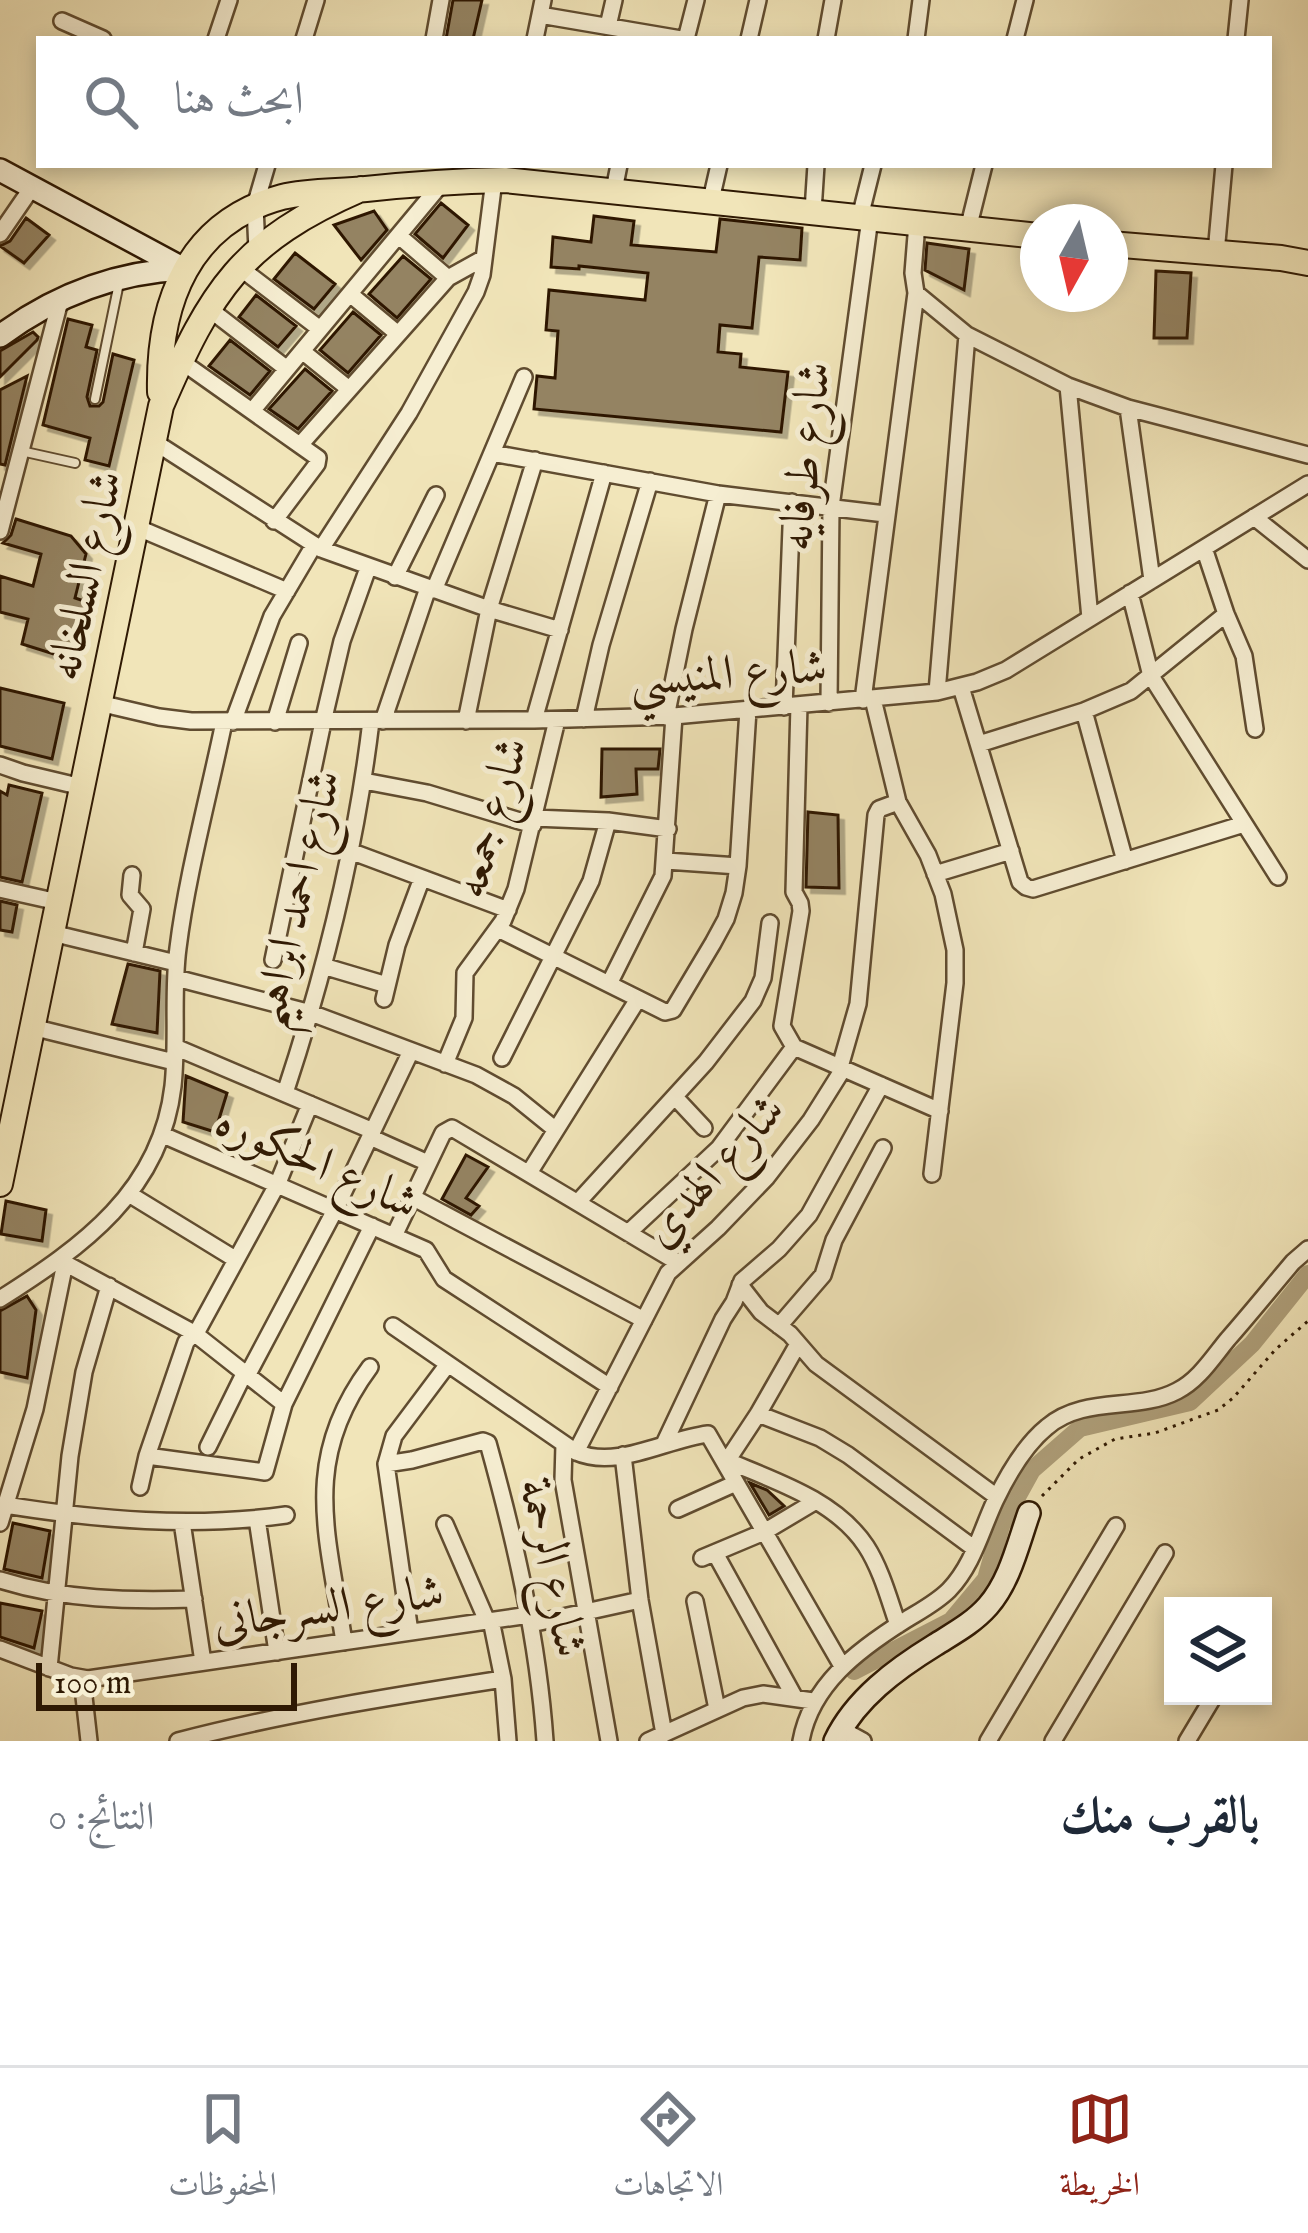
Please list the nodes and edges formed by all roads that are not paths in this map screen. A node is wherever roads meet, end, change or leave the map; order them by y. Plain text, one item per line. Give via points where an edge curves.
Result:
1 (229, 0) edge
2 (316, 0) edge
3 (441, 0) edge
4 (614, 0) edge
5 (696, 0) edge
6 (758, 0) edge
7 (833, 0) edge
8 (921, 0) edge
9 (1025, 0) edge
10 (1240, 0) edge
11 (541, 8) edge
12 (62, 21) dead end
13 (608, 26) junction
14 (96, 36) edge
15 (217, 36) edge
16 (305, 36) edge
17 (435, 36) edge
18 (646, 36) edge
19 (685, 36) edge
20 (750, 36) edge
21 (827, 36) edge
22 (916, 36) edge
23 (1016, 36) edge
24 (1236, 36) edge
25 (266, 168) edge
26 (718, 168) edge
27 (816, 168) edge
28 (873, 168) edge
29 (983, 168) edge
30 (1224, 168) edge
31 (0, 170) edge
32 (412, 174) edge
33 (502, 175) edge
34 (617, 178) edge
35 (445, 180) junction
36 (33, 186) junction
37 (361, 189) junction
38 (711, 200) junction
39 (255, 206) junction
40 (813, 211) junction
41 (865, 217) junction
42 (917, 223) junction
43 (968, 229) junction
44 (0, 234) edge
45 (1020, 234) edge
46 (398, 236) junction
47 (1308, 237) edge
48 (1128, 246) edge
49 (1216, 253) junction
50 (484, 258) junction
51 (1281, 258) junction
52 (248, 259) junction
53 (1308, 263) edge
54 (184, 269) junction
55 (120, 278) junction
56 (448, 278) junction
57 (916, 293) junction
58 (350, 294) junction
59 (60, 301) junction
60 (208, 308) junction
61 (320, 329) junction
62 (398, 334) junction
63 (967, 335) junction
64 (0, 336) edge
65 (302, 351) junction
66 (171, 354) junction
67 (287, 369) junction
68 (524, 377) dead end
69 (1067, 386) junction
70 (349, 389) junction
71 (95, 399) dead end
72 (1128, 408) junction
73 (252, 411) junction
74 (153, 441) junction
75 (300, 445) junction
76 (21, 451) junction
77 (492, 453) junction
78 (1308, 455) edge
79 (535, 460) junction
80 (75, 463) dead end
81 (604, 473) junction
82 (650, 481) junction
83 (1308, 484) edge
84 (718, 494) junction
85 (436, 495) dead end
86 (792, 502) junction
87 (831, 507) junction
88 (885, 514) junction
89 (1254, 517) junction
90 (274, 520) junction
91 (136, 527) junction
92 (0, 531) edge
93 (318, 547) junction
94 (1204, 548) junction
95 (1308, 560) edge
96 (368, 568) junction
97 (395, 577) junction
98 (1152, 580) junction
99 (431, 589) junction
100 (286, 591) junction
101 (1130, 593) junction
102 (489, 609) junction
103 (1226, 614) junction
104 (1090, 618) junction
105 (560, 630) junction
106 (299, 643) dead end
107 (1151, 676) junction
108 (962, 687) junction
109 (937, 692) junction
110 (868, 700) junction
111 (99, 703) junction
112 (829, 703) junction
113 (792, 706) junction
114 (748, 710) junction
115 (1084, 711) junction
116 (670, 717) junction
117 (584, 719) junction
118 (534, 720) junction
119 (556, 720) junction
120 (377, 721) junction
121 (466, 721) junction
122 (228, 722) junction
123 (275, 722) junction
124 (322, 722) junction
125 (1255, 729) dead end
126 (979, 744) junction
127 (0, 765) edge
128 (364, 781) junction
129 (82, 787) junction
130 (898, 802) junction
131 (608, 821) junction
132 (534, 822) junction
133 (1244, 824) junction
134 (668, 829) junction
135 (350, 851) junction
136 (1011, 851) junction
137 (666, 861) junction
138 (1125, 861) junction
139 (738, 866) junction
140 (935, 874) junction
141 (132, 875) dead end
142 (1277, 877) dead end
143 (422, 878) junction
144 (0, 890) edge
145 (58, 902) junction
146 (508, 910) junction
147 (770, 923) dead end
148 (498, 929) junction
149 (52, 933) junction
150 (134, 953) junction
151 (553, 956) junction
152 (273, 960) dead end
153 (323, 966) junction
154 (176, 970) junction
155 (609, 984) junction
156 (638, 999) junction
157 (311, 1013) junction
158 (32, 1028) junction
159 (794, 1047) junction
160 (411, 1051) junction
161 (174, 1054) junction
162 (502, 1058) dead end
163 (446, 1064) junction
164 (842, 1068) junction
165 (881, 1085) junction
166 (285, 1093) junction
167 (675, 1097) junction
168 (310, 1104) junction
169 (940, 1111) junction
170 (704, 1128) dead end
171 (556, 1130) junction
172 (5, 1133) edge
173 (372, 1134) junction
174 (163, 1135) junction
175 (883, 1148) dead end
176 (428, 1163) junction
177 (529, 1173) junction
178 (932, 1174) dead end
179 (0, 1184) edge
180 (278, 1184) junction
181 (129, 1194) junction
182 (412, 1197) junction
183 (578, 1202) junction
184 (335, 1210) junction
185 (372, 1226) junction
186 (628, 1233) junction
187 (394, 1236) junction
188 (1308, 1249) edge
189 (235, 1259) junction
190 (63, 1262) junction
191 (677, 1262) junction
192 (740, 1285) junction
193 (109, 1286) junction
194 (0, 1299) edge
195 (644, 1320) junction
196 (393, 1326) dead end
197 (779, 1326) junction
198 (194, 1333) junction
199 (798, 1344) junction
200 (448, 1364) junction
201 (370, 1367) dead end
202 (245, 1375) junction
203 (610, 1387) junction
204 (284, 1404) junction
205 (758, 1414) junction
206 (664, 1444) junction
207 (208, 1447) dead end
208 (570, 1448) junction
209 (623, 1455) junction
210 (147, 1456) junction
211 (725, 1460) junction
212 (386, 1464) junction
213 (736, 1483) junction
214 (140, 1487) dead end
215 (997, 1497) junction
216 (816, 1501) junction
217 (5, 1505) junction
218 (678, 1509) dead end
219 (1029, 1513) road end
220 (63, 1514) junction
221 (286, 1515) dead end
222 (257, 1519) junction
223 (182, 1522) junction
224 (0, 1523) edge
225 (445, 1524) dead end
226 (1116, 1526) dead end
227 (764, 1532) junction
228 (975, 1549) junction
229 (1165, 1553) dead end
230 (0, 1580) edge
231 (57, 1594) junction
232 (194, 1599) junction
233 (640, 1600) junction
234 (695, 1601) dead end
235 (588, 1612) junction
236 (530, 1619) junction
237 (489, 1620) junction
238 (898, 1624) junction
239 (410, 1632) junction
240 (344, 1642) junction
241 (278, 1652) junction
242 (2, 1654) edge
243 (203, 1662) junction
244 (842, 1666) junction
245 (49, 1668) junction
246 (82, 1678) junction
247 (503, 1679) junction
248 (795, 1698) junction
249 (813, 1701) junction
250 (1209, 1705) edge
251 (717, 1709) junction
252 (838, 1735) edge
253 (656, 1737) edge
254 (88, 1741) edge
255 (178, 1741) edge
256 (508, 1741) edge
257 (545, 1741) edge
258 (609, 1741) edge
259 (801, 1741) edge
260 (863, 1741) edge
261 (988, 1741) edge
262 (1053, 1741) edge
263 (1187, 1741) edge

1 - 15 street
2 - 16 street
3 - 17 street
4 - 13 street
5 - 19 street
6 - 20 street
7 - 21 street
8 - 22 street
9 - 23 street
10 - 24 street
11 - 13 street
12 - 14 street
13 - 18 street
25 - 39 street
26 - 38 street
27 - 40 street
28 - 41 street, شارع طرفايه
29 - 43 street
30 - 49 street
31 - 36 street
32 - 35 main road
32 - 37 main road
33 - 34 main road
33 - 35 main road
33 - 50 street
34 - 38 main road
35 - 46 street
36 - 44 street
36 - 54 street
37 - 39 main road
37 - 52 main road via 302,217
38 - 40 main road
39 - 52 street
39 - 54 main road via 210,236
40 - 41 main road
41 - 42 main road
41 - 87 street, شارع طرفايه
42 - 43 main road
42 - 57 street
43 - 45 main road
46 - 56 street
46 - 58 street
47 - 51 main road
48 - 49 main road
49 - 51 main road
50 - 56 street
50 - 93 street via 476,292 409,413
51 - 53 main road
52 - 60 main road
52 - 61 street
54 - 55 street
54 - 66 main road via 170,308
55 - 59 street
55 - 71 lane
56 - 62 street
57 - 63 street
57 - 88 street
58 - 61 street
58 - 62 street
59 - 64 street
59 - 76 street
60 - 66 main road
60 - 67 street
61 - 65 street
62 - 70 street
63 - 69 street
63 - 109 street
65 - 67 street
65 - 70 street
66 - 73 street
66 - 74 main road, شارع السلخانه
67 - 73 street
68 - 77 street, شارع احمد ابراهيم
69 - 72 street
69 - 104 street
70 - 75 street
72 - 78 street
72 - 98 street
73 - 75 street
74 - 90 street
74 - 91 main road, شارع السلخانه
75 - 90 street via 318,462
76 - 80 lane
76 - 92 street
77 - 79 street
77 - 99 street, شارع احمد ابراهيم
79 - 81 street
79 - 102 street
81 - 82 street
81 - 105 street
82 - 84 street
82 - 117 street
83 - 89 street, شارع المنيسي
84 - 86 street
84 - 116 street
85 - 97 street
86 - 87 street
86 - 113 street
87 - 88 street
87 - 112 street, شارع طرفايه
88 - 110 street
89 - 94 street, شارع المنيسي
89 - 95 street
90 - 93 street
91 - 100 street
91 - 111 main road, شارع السلخانه
93 - 96 street
93 - 100 street
94 - 98 street, شارع المنيسي
94 - 103 street
96 - 97 street
96 - 124 street
97 - 99 street
98 - 101 street, شارع المنيسي
99 - 102 street
99 - 120 street, شارع احمد ابراهيم
100 - 122 street
101 - 104 street, شارع المنيسي
101 - 107 street
102 - 105 street
102 - 121 street
103 - 107 street
103 - 125 street via 1244,656
104 - 108 street, شارع المنيسي
105 - 118 street
106 - 123 street
107 - 115 street
107 - 133 street
108 - 109 street, شارع المنيسي
108 - 126 street
109 - 110 street, شارع المنيسي
110 - 112 street, شارع المنيسي
110 - 130 street
111 - 122 street, شارع المنيسي
111 - 129 main road, شارع السلخانه
112 - 113 street, شارع المنيسي
113 - 114 street, شارع المنيسي
113 - 159 street via 794,892 801,911 782,1026
114 - 116 street, شارع المنيسي
114 - 139 street
115 - 126 street
115 - 138 street
116 - 117 street, شارع المنيسي
116 - 134 street
117 - 119 street, شارع المنيسي
118 - 119 street, شارع المنيسي
118 - 121 street, شارع المنيسي
119 - 132 street, شارع جمعه
120 - 121 street, شارع المنيسي
120 - 124 street, شارع المنيسي
120 - 128 street, شارع احمد ابراهيم
122 - 123 street, شارع المنيسي
122 - 154 street
123 - 124 street, شارع المنيسي
124 - 152 street
126 - 136 street
127 - 129 street
128 - 132 street
128 - 135 street, شارع احمد ابراهيم
129 - 145 main road, شارع السلخانه
130 - 140 street
130 - 164 street, شارع الهدي via 876,815 858,1004
131 - 132 street
131 - 134 street
131 - 151 street via 591,880
132 - 146 street, شارع جمعه
133 - 138 street
133 - 142 street
134 - 137 street
135 - 143 street
135 - 153 street, شارع احمد ابراهيم
136 - 138 street via 1020,882 1034,889
136 - 140 street
137 - 139 street
137 - 155 street
139 - 156 street via 726,919 675,1008 664,1012
140 - 169 street via 956,950
141 - 150 street via 130,895 142,909
143 - 146 street
143 - 153 street via 386,992
144 - 145 street
145 - 149 main road, شارع السلخانه
146 - 148 street, شارع جمعه
147 - 167 street via 753,1001
148 - 151 street
148 - 163 street, شارع جمعه via 465,973 464,1018
149 - 150 street
149 - 158 main road, شارع السلخانه
150 - 154 street
151 - 155 street
151 - 162 street
153 - 157 street, شارع احمد ابراهيم
154 - 157 street
154 - 161 street
155 - 156 street
156 - 171 street
157 - 160 street
157 - 166 street, شارع احمد ابراهيم
158 - 161 street
158 - 172 main road, شارع السلخانه
159 - 164 street
159 - 186 street via 719,1148
160 - 163 street
160 - 173 street
161 - 166 street
161 - 174 street
163 - 171 street via 498,1086
164 - 165 street
164 - 191 street, شارع الهدي via 767,1177
165 - 169 street
165 - 192 street via 809,1215
166 - 168 street
167 - 170 street
167 - 183 street
168 - 173 street
168 - 180 street
169 - 178 street
171 - 177 street
172 - 179 main road, شارع السلخانه
173 - 176 street
173 - 184 street
174 - 180 street, شارع الحكوره
174 - 181 street
175 - 197 street via 823,1275
176 - 177 street via 446,1130 456,1129
176 - 182 street
177 - 183 street
180 - 184 street, شارع الحكوره
180 - 189 street
181 - 189 street
181 - 190 street
182 - 187 street
182 - 195 street
183 - 186 street
184 - 185 street, شارع الحكوره
184 - 202 street
185 - 187 street, شارع الحكوره
185 - 204 street
186 - 191 street
187 - 203 street, شارع الحكوره via 426,1250 444,1279
188 - 215 street via 1190,1383 1166,1396 1054,1421
189 - 198 street
190 - 193 street
190 - 194 street
190 - 217 street via 35,1409
191 - 195 street, شارع الهدي
192 - 197 street
192 - 206 street
193 - 198 street
193 - 220 street via 84,1372
195 - 203 street, شارع الهدي
196 - 200 street
197 - 199 street
198 - 202 street
198 - 210 street
199 - 205 street
199 - 215 street
200 - 208 street
200 - 212 street via 394,1436
201 - 240 street via 339,1416 325,1472
202 - 204 street
202 - 207 street
203 - 208 street, شارع الهدي
204 - 210 street via 265,1471
205 - 211 street
205 - 228 street via 848,1455
206 - 209 street
206 - 211 street via 706,1433
208 - 209 street via 597,1458
208 - 235 street, شارع الهدي via 563,1480
209 - 233 street
210 - 214 street
211 - 213 street
211 - 216 street
212 - 236 street, شارع الرحمة via 488,1443
212 - 239 street
213 - 218 street
213 - 227 street
215 - 228 street
216 - 227 street
216 - 238 street via 868,1549
217 - 220 street
217 - 224 street
219 - 252 street via 986,1609 886,1679
220 - 223 street
220 - 231 street
221 - 222 street
222 - 223 street
222 - 241 street
223 - 232 street
225 - 237 street
226 - 261 street
227 - 244 street
227 - 248 street via 709,1556
228 - 238 street via 945,1594
229 - 262 street
230 - 231 street
231 - 232 street
231 - 245 street
232 - 243 street
233 - 235 street, شارع السرجانى
233 - 253 street
234 - 251 street
235 - 236 street, شارع السرجانى
235 - 258 street, شارع الهدي
236 - 237 street, شارع السرجانى
236 - 257 street, شارع الرحمة
237 - 239 street, شارع السرجانى
237 - 247 street
238 - 244 street
239 - 240 street, شارع السرجانى
240 - 241 street, شارع السرجانى
241 - 243 street, شارع السرجانى
242 - 245 street, شارع السرجانى
243 - 246 street, شارع السرجانى
244 - 249 street
245 - 246 street, شارع السرجانى
246 - 254 street
247 - 255 street
247 - 256 street
248 - 249 street
248 - 251 street via 753,1695
249 - 259 street
250 - 263 street
251 - 253 street
252 - 260 street

